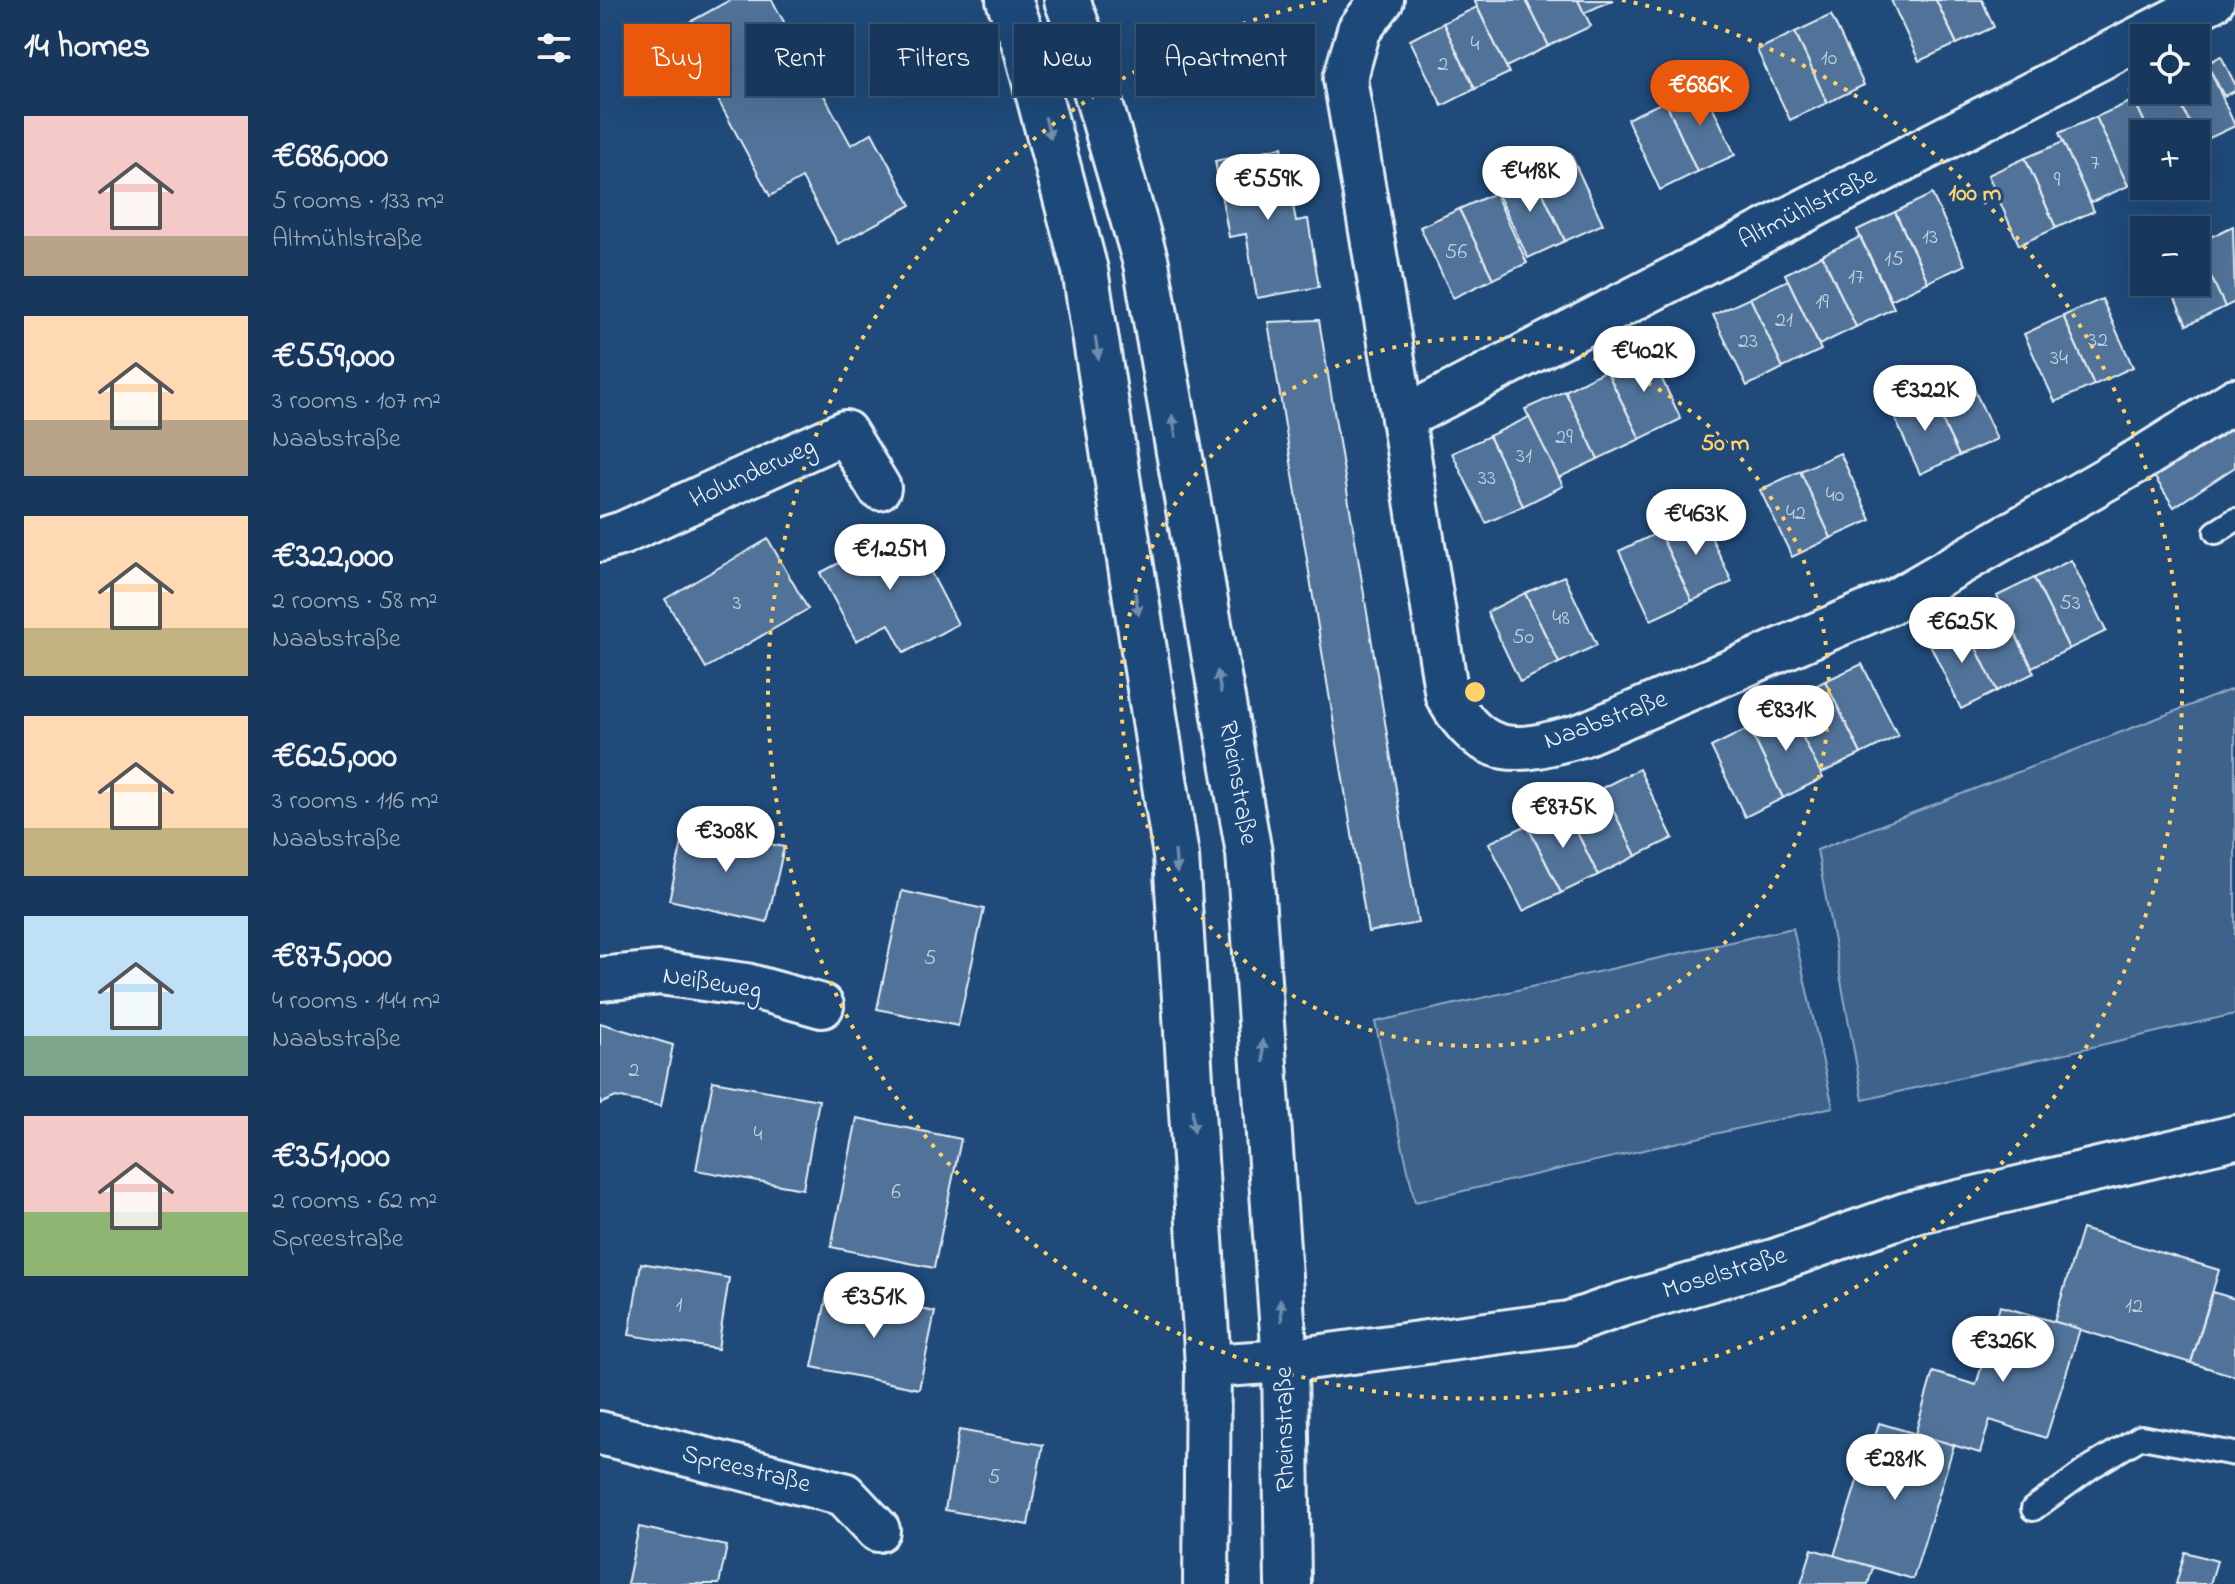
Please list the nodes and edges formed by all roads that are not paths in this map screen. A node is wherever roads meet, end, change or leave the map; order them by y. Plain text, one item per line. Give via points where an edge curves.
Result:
1 (1009, 0) edge
2 (1067, 0) edge
3 (1382, 0) edge
4 (2213, 0) edge
5 (2235, 400) edge
6 (1403, 418) junction
7 (879, 488) dead end
8 (600, 540) edge
9 (600, 979) edge
10 (822, 1006) dead end
11 (2235, 1137) edge
12 (1285, 1361) junction
13 (1208, 1366) junction
14 (600, 1433) edge
15 (2235, 1454) edge
16 (2033, 1509) dead end
17 (878, 1530) dead end
18 (1206, 1584) edge
19 (1288, 1584) edge

1 -> 13 street via 1085,270 1176,856
12 -> 2 street, Rheinstraße via 1249,853 1146,263
3 - 6 street, Naabstraße via 1359,30 1345,79
4 - 6 street, Altmühlstraße
5 - 6 street, Naabstraße via 1896,600 1582,735 1540,747 1511,748 1474,735 1447,696
7 - 8 street, Holunderweg via 845,432
9 - 10 street, Neißeweg via 660,973 746,985
11 - 12 street, Moselstraße via 1907,1214 1569,1323
12 - 13 street, Moselstraße
12 - 19 street, Rheinstraße
13 - 18 street
14 - 17 street, Spreestraße via 844,1494
15 - 16 lane via 2141,1437

